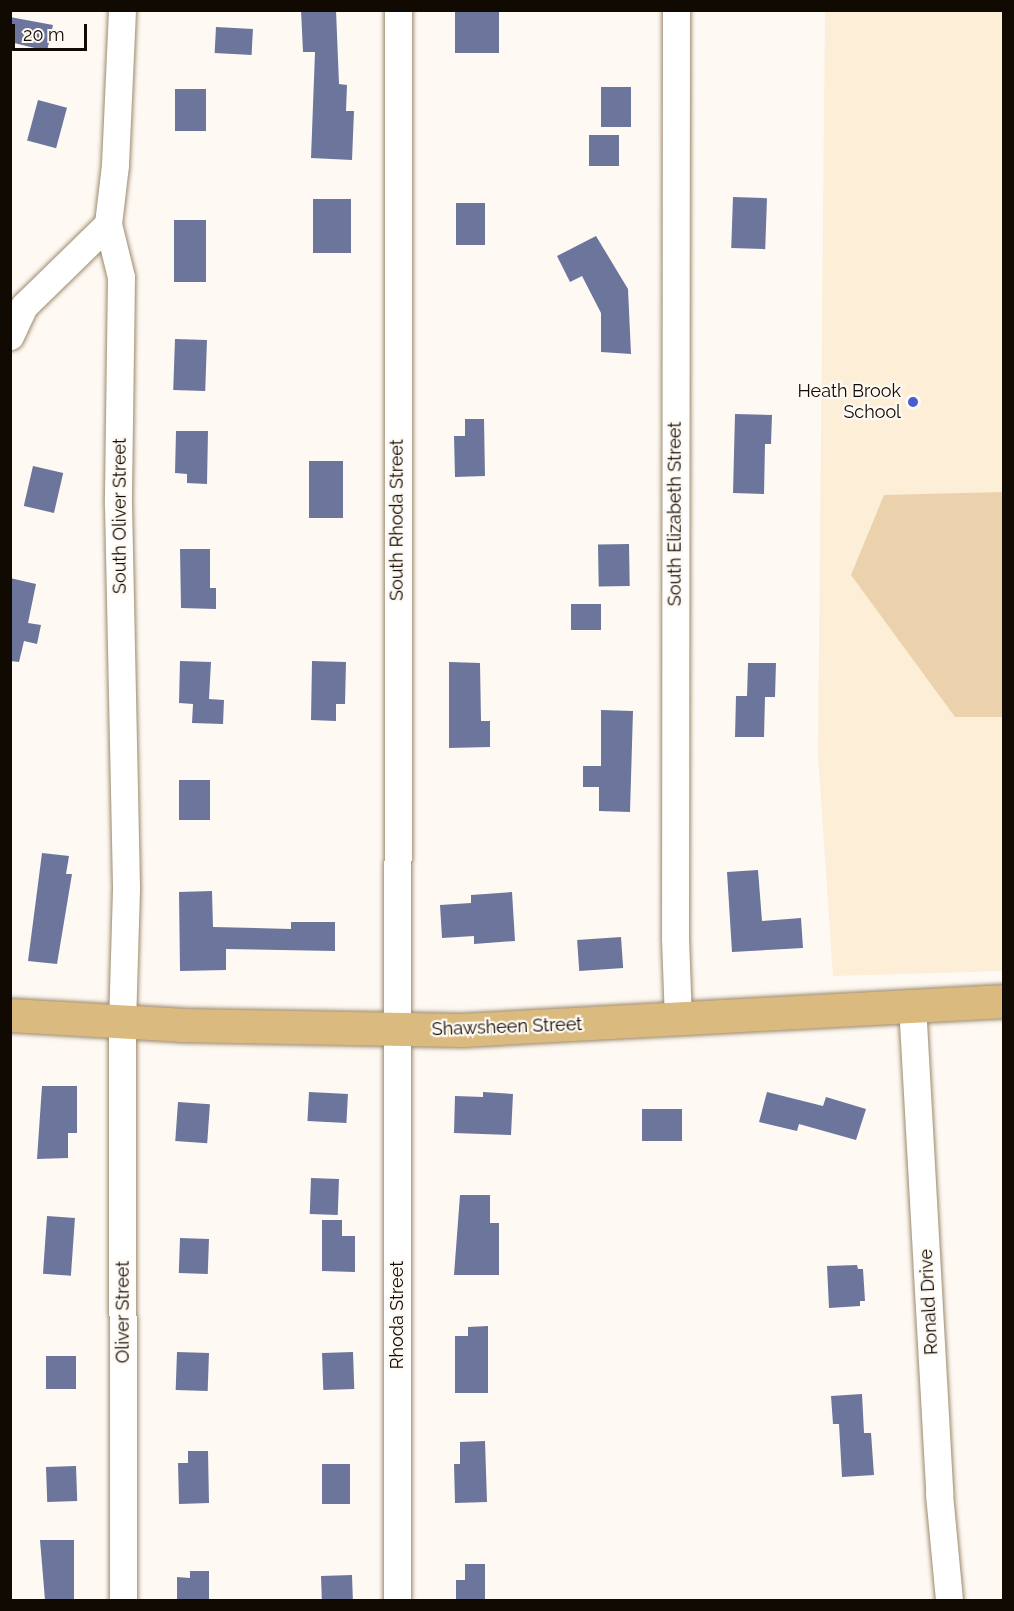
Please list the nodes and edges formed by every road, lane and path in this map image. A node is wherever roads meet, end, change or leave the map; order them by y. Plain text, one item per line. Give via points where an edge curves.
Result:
1 (122, 10) edge
2 (398, 10) edge
3 (676, 10) edge
4 (108, 224) junction
5 (10, 336) edge
6 (1004, 1001) edge
7 (912, 1004) junction
8 (10, 1015) edge
9 (678, 1018) junction
10 (122, 1023) junction
11 (396, 1030) junction
12 (123, 1600) edge
13 (397, 1600) edge
14 (950, 1600) edge

1 - 4 street, South Oliver Street via 116,165
2 - 11 street, South Rhoda Street
3 - 9 street, South Elizabeth Street
4 - 5 street via 24,306
4 - 10 street, South Oliver Street via 121,276 118,504 126,889
6 - 7 main road, Shawsheen Street
7 - 9 main road, Shawsheen Street
7 - 14 street, Ronald Drive via 939,1494
8 - 10 main road, Shawsheen Street
9 - 11 main road, Shawsheen Street via 504,1029
10 - 11 main road, Shawsheen Street
10 - 12 street, Oliver Street
11 - 13 street, Rhoda Street

